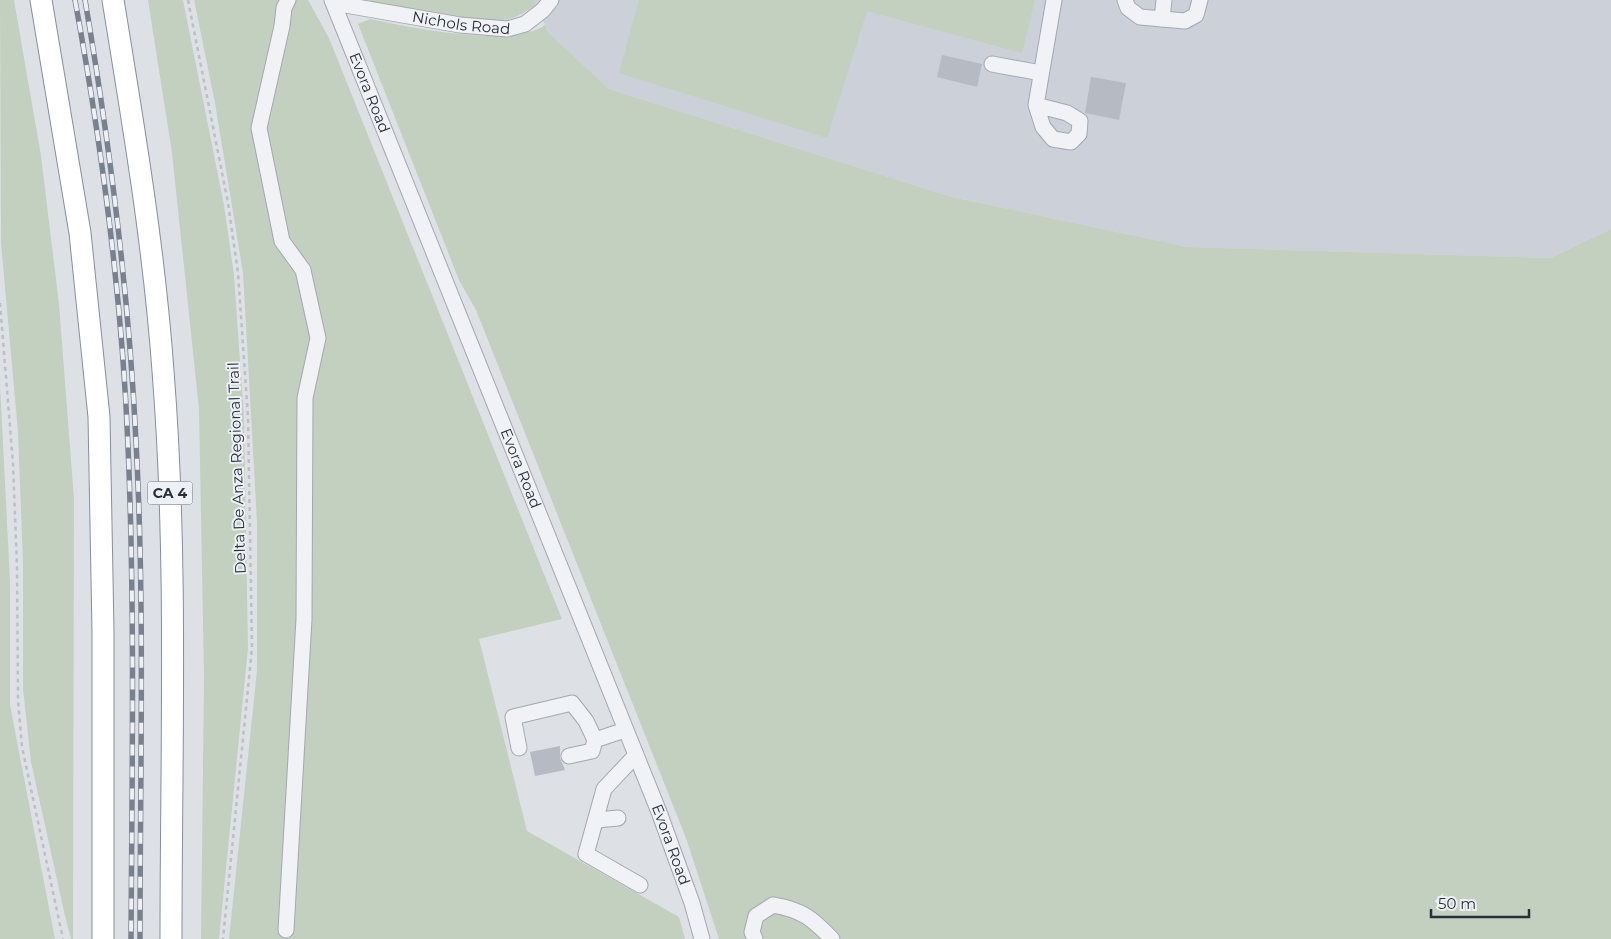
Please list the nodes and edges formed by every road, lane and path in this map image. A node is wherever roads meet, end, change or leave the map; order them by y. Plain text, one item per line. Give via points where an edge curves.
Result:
1 (34, 0) edge
2 (41, 0) edge
3 (115, 0) edge
4 (188, 0) edge
5 (288, 0) edge
6 (551, 0) edge
7 (1054, 0) edge
8 (1125, 0) edge
9 (1164, 0) edge
10 (1200, 0) edge
11 (333, 1) edge
12 (1162, 19) junction
13 (52, 61) junction
14 (992, 64) dead end
15 (1041, 73) junction
16 (1036, 105) dead end
17 (0, 303) edge
18 (625, 730) junction
19 (596, 740) junction
20 (518, 748) dead end
21 (636, 755) junction
22 (569, 756) dead end
23 (618, 818) dead end
24 (597, 820) junction
25 (640, 885) dead end
26 (286, 930) dead end
27 (62, 939) edge
28 (103, 939) edge
29 (171, 939) edge
30 (223, 939) edge
31 (702, 939) edge
32 (755, 939) edge
33 (832, 939) edge

1 - 13 highway
2 - 13 highway
3 - 29 highway, CA 4 via 154,267 164,372 172,591
4 - 30 path, Delta De Anza Regional Trail via 228,203 239,290 248,417 252,648
5 - 26 street via 259,128 282,241 303,270 318,338 305,398 304,618
6 - 11 street, Nichols Road via 525,24 507,29 460,25
7 - 15 street
8 - 12 street via 1128,8 1140,17
9 - 12 street
10 - 12 street via 1196,15 1185,21
11 - 18 street, Evora Road
13 - 28 highway via 80,233 99,417
14 - 15 street
15 - 16 street
17 - 27 path via 13,464 20,728
18 - 19 street
18 - 21 street, Evora Road
19 - 20 street via 572,703 513,718
19 - 22 street via 592,751
21 - 24 street via 604,789
21 - 31 street, Evora Road via 676,857
23 - 24 street
24 - 25 street via 586,854
32 - 33 street via 752,932 756,916 773,905 794,908 814,920

